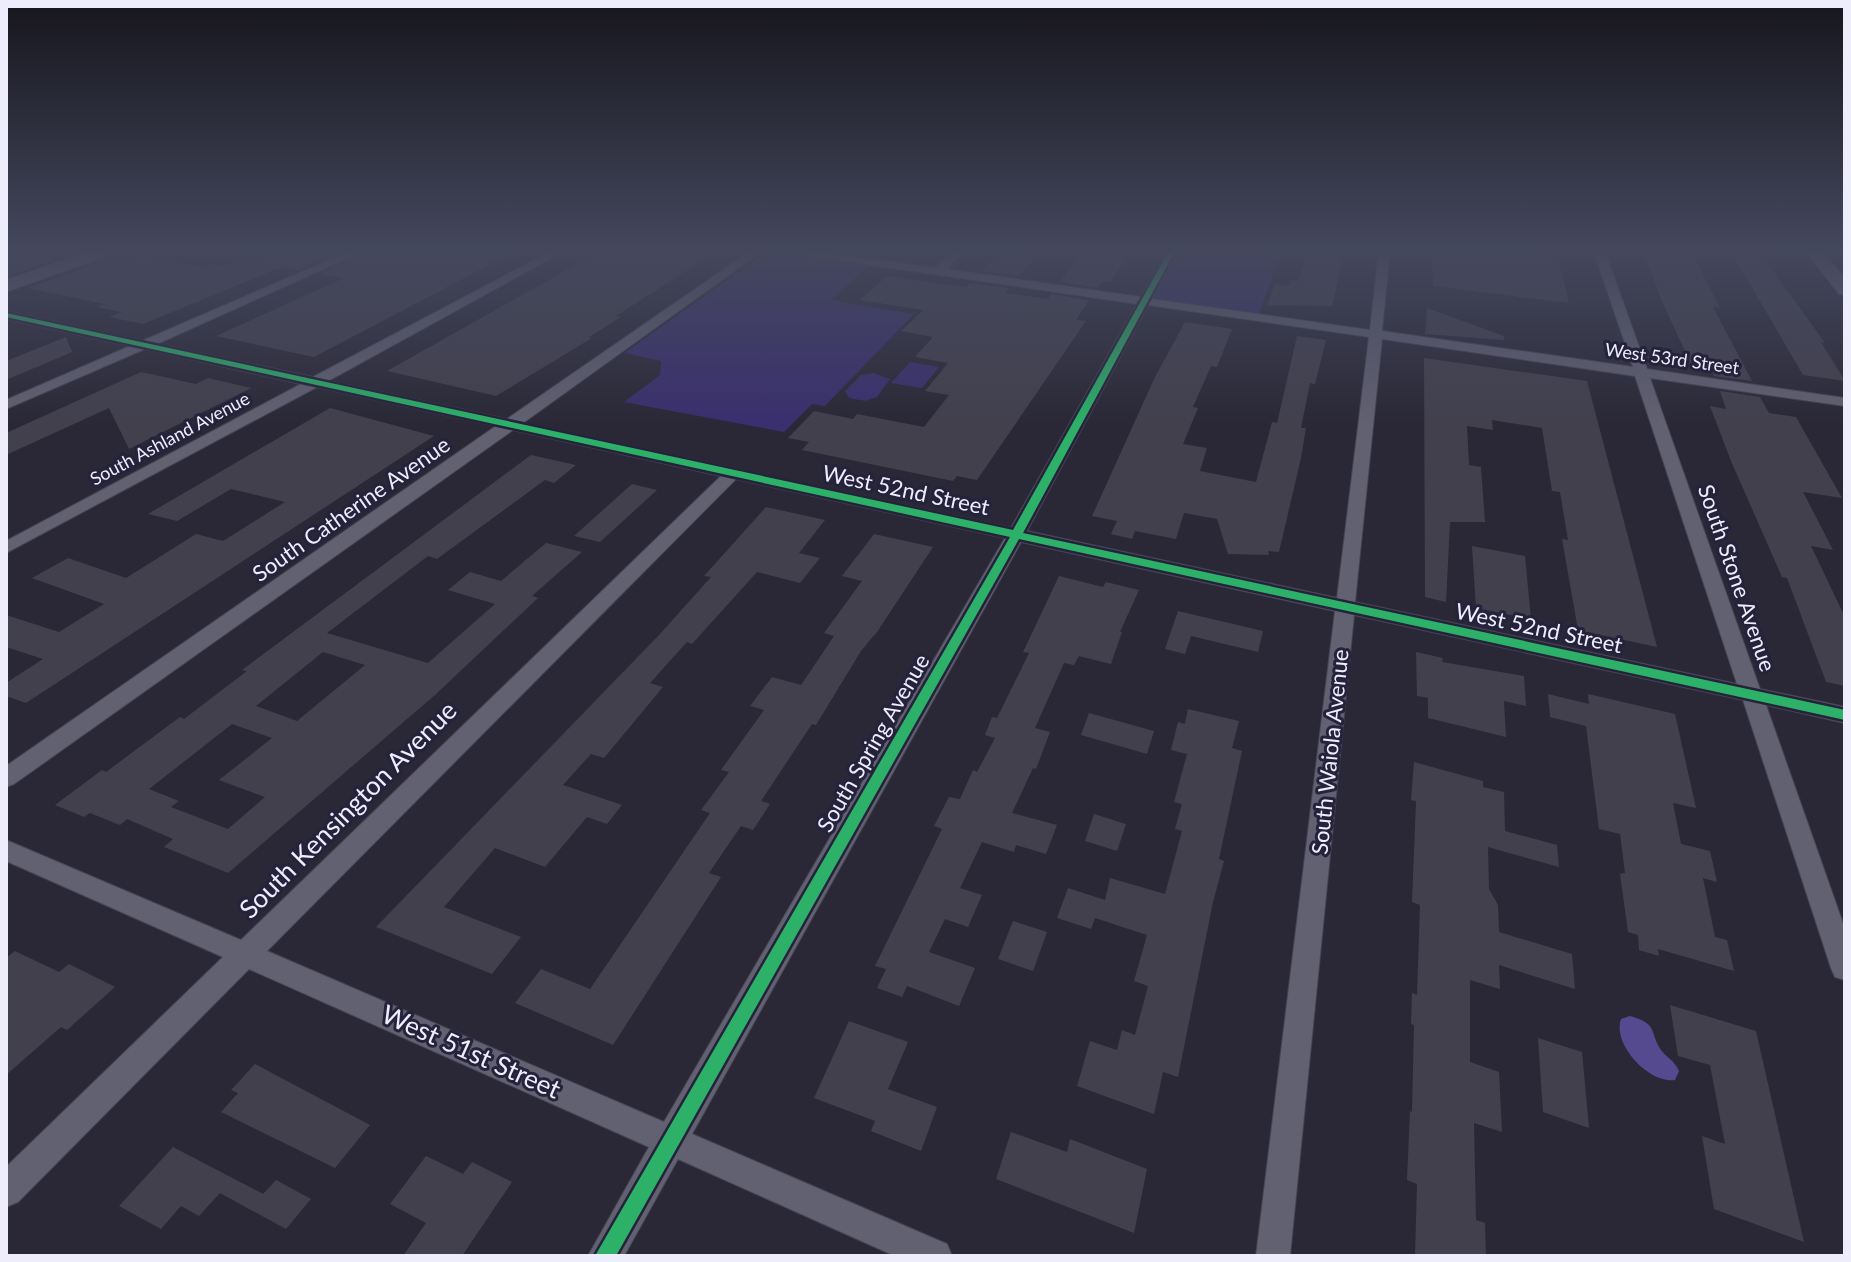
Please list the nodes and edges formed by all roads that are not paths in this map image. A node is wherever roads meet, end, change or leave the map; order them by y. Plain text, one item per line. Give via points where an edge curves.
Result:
1 (228, 308) edge
2 (453, 308) edge
3 (675, 308) edge
4 (1139, 308) edge
5 (1190, 308) edge
6 (1378, 308) edge
7 (1619, 308) edge
8 (6, 315) edge
9 (1375, 335) junction
10 (143, 345) junction
11 (1641, 373) junction
12 (314, 382) junction
13 (1845, 402) edge
14 (6, 405) edge
15 (508, 424) junction
16 (733, 473) junction
17 (1016, 535) junction
18 (6, 548) edge
19 (1347, 607) junction
20 (1752, 695) junction
21 (1845, 715) edge
22 (6, 778) edge
23 (6, 850) edge
24 (246, 953) junction
25 (1845, 968) edge
26 (670, 1140) junction
27 (6, 1190) edge
28 (605, 1256) edge
29 (935, 1256) edge
30 (1273, 1256) edge

1 - 10 street
2 - 12 street, South Ashland Avenue
3 - 15 street, South Catherine Avenue
4 - 17 street, South Spring Avenue
5 - 9 street, West 53rd Street
6 - 9 street, South Waiola Avenue
7 - 11 street, South Stone Avenue
8 - 10 street, West 52nd Street
9 - 11 street, West 53rd Street
9 - 19 street, South Waiola Avenue
10 - 12 street, West 52nd Street
10 - 14 street
11 - 13 street, West 53rd Street
11 - 20 street, South Stone Avenue
12 - 15 street, West 52nd Street
12 - 18 street, South Ashland Avenue
15 - 16 street, West 52nd Street
15 - 22 street, South Catherine Avenue
16 - 17 street, West 52nd Street
16 - 24 street, South Kensington Avenue
17 - 19 street, West 52nd Street
17 - 26 street, South Spring Avenue
19 - 20 street, West 52nd Street
19 - 30 street, South Waiola Avenue
20 - 21 street, West 52nd Street
20 - 25 street, South Stone Avenue
23 - 24 street, West 51st Street
24 - 26 street, West 51st Street
24 - 27 street, South Kensington Avenue
26 - 28 street, South Spring Avenue
26 - 29 street, West 51st Street

